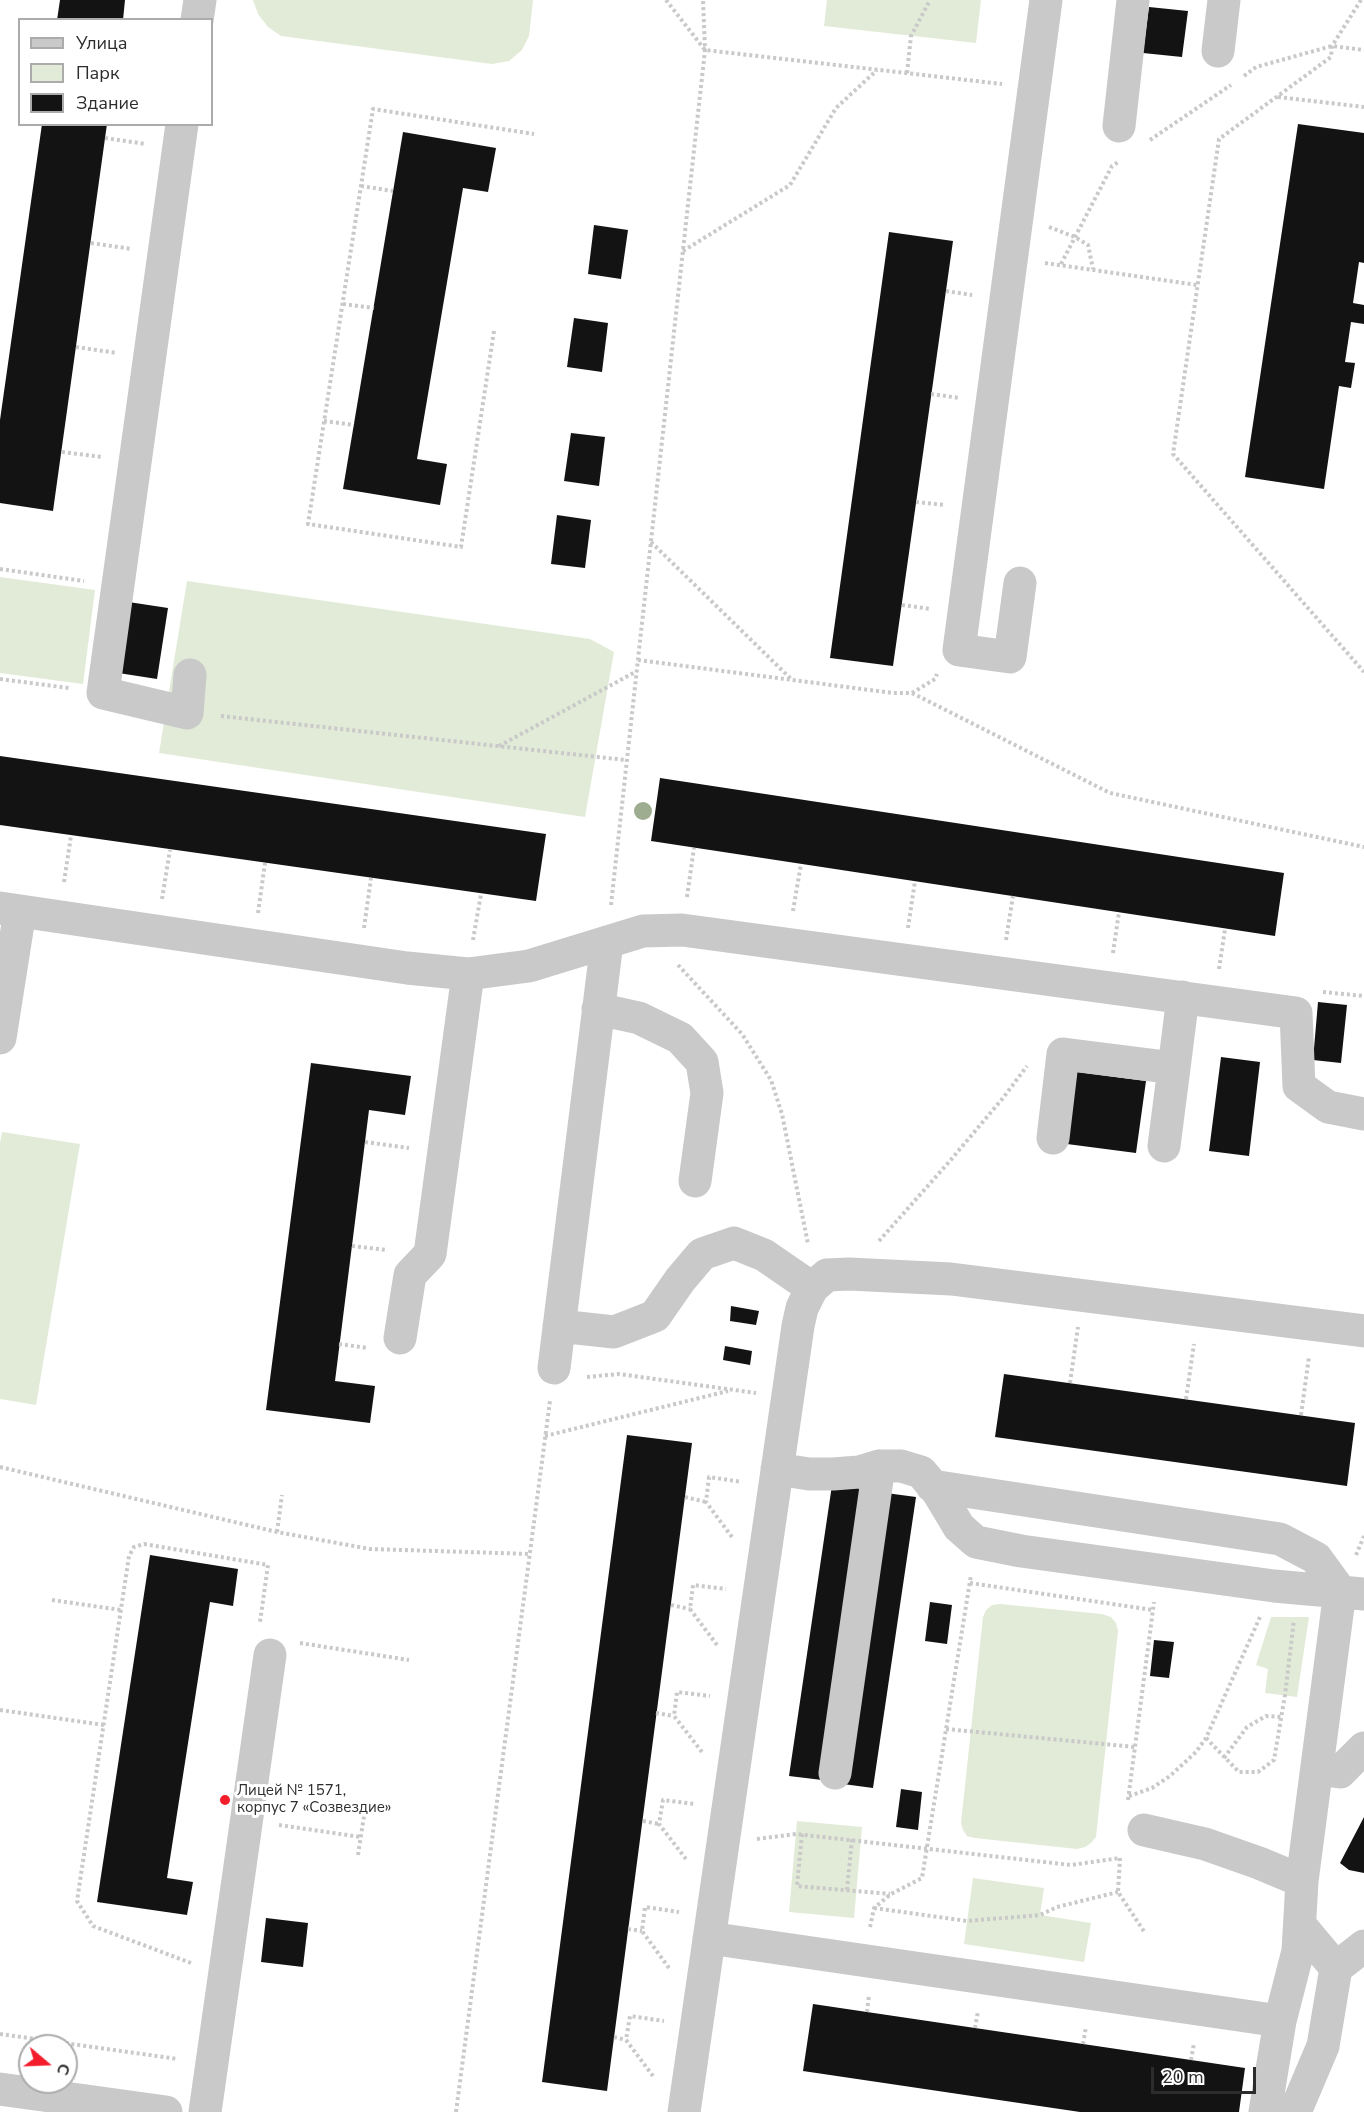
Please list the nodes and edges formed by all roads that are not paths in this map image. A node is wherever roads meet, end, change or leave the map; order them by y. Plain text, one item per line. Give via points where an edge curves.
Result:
1 (200, 0) edge
2 (1046, 0) edge
3 (1133, 0) edge
4 (1224, 0) edge
5 (197, 18) edge
6 (1218, 51) dead end
7 (182, 126) edge
8 (1130, 136) road end
9 (1020, 583) dead end
10 (190, 675) dead end
11 (10, 910) edge
12 (607, 942) junction
13 (468, 974) junction
14 (1183, 997) junction
15 (598, 1009) junction
16 (0, 1038) edge
17 (1174, 1068) junction
18 (1364, 1114) edge
19 (1053, 1138) dead end
20 (1164, 1146) dead end
21 (695, 1181) dead end
22 (812, 1288) junction
23 (559, 1326) junction
24 (1364, 1331) edge
25 (400, 1338) dead end
26 (566, 1374) road end
27 (879, 1466) junction
28 (777, 1469) junction
29 (932, 1486) junction
30 (1352, 1593) edge
31 (284, 1649) road end
32 (1364, 1748) edge
33 (1317, 1769) junction
34 (835, 1773) dead end
35 (1131, 1828) road end
36 (1302, 1881) junction
37 (1300, 1925) junction
38 (711, 1927) junction
39 (1364, 1946) edge
40 (1336, 1968) junction
41 (1280, 2021) junction
42 (0, 2089) edge
43 (166, 2112) edge
44 (205, 2112) edge
45 (684, 2112) edge
46 (1265, 2112) edge
47 (1295, 2112) edge

1 - 5 street
2 - 9 street via 959,650 1010,657
3 - 8 street
4 - 6 street
7 - 10 street via 103,693 187,713
11 - 13 street
11 - 16 street
12 - 13 street via 529,966
12 - 14 street via 643,931 682,930
12 - 15 street
13 - 25 street via 430,1254 410,1275
14 - 17 street
14 - 18 street via 1296,1012 1299,1086 1328,1107
15 - 21 street via 639,1018 681,1038 702,1062 707,1093
15 - 23 street
17 - 19 street via 1063,1054
17 - 20 street
22 - 23 street via 764,1255 734,1243 702,1254 655,1316 614,1332
22 - 24 street via 827,1275 951,1279
22 - 28 street via 798,1326
23 - 26 street
27 - 28 street via 833,1474
27 - 29 street via 901,1466 921,1472
27 - 34 street
28 - 38 street
29 - 30 street via 1280,1539 1316,1557
29 - 30 street via 959,1527 976,1542 1274,1586
30 - 33 street
31 - 44 street via 246,1820
32 - 33 street via 1340,1772
33 - 36 street
35 - 36 street via 1205,1844
36 - 37 street
37 - 40 street
37 - 41 street via 1298,1951
38 - 41 street via 862,1960
38 - 45 street
39 - 40 street
40 - 47 street via 1323,2046
41 - 46 street
42 - 43 street

